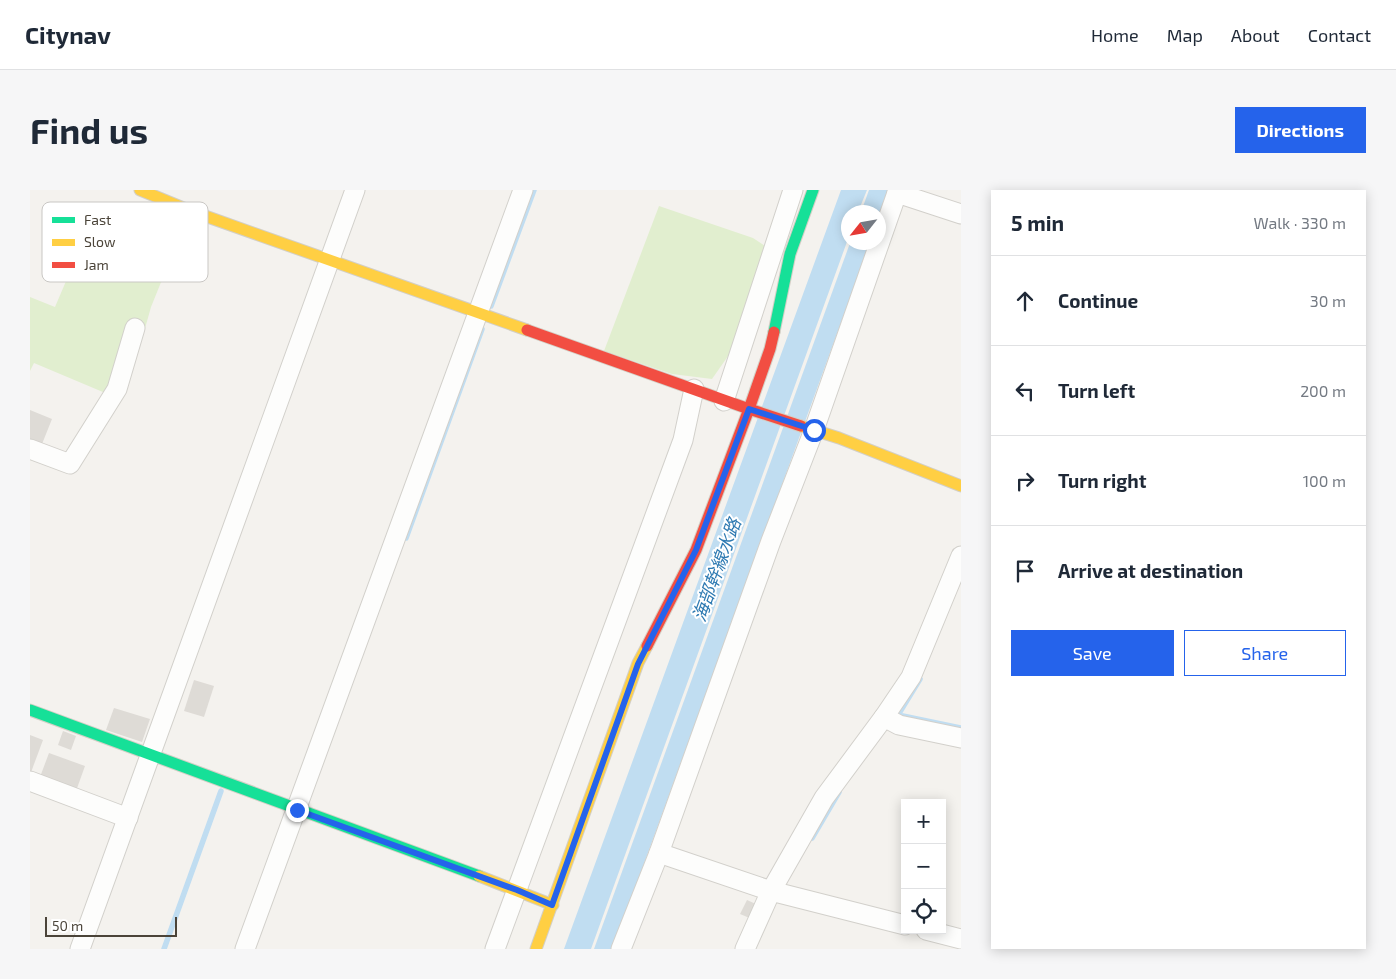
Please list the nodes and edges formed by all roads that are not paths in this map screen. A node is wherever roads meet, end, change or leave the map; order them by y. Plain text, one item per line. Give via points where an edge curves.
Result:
1 (140, 190) edge
2 (355, 190) edge
3 (523, 190) edge
4 (793, 190) edge
5 (813, 190) edge
6 (898, 192) edge
7 (169, 202) edge
8 (961, 214) edge
9 (208, 217) edge
10 (330, 260) junction
11 (478, 312) junction
12 (135, 328) dead end
13 (694, 389) junction
14 (724, 400) junction
15 (754, 411) junction
16 (810, 429) junction
17 (30, 449) edge
18 (961, 486) edge
19 (961, 556) edge
20 (30, 710) edge
21 (884, 717) junction
22 (961, 738) edge
23 (150, 756) junction
24 (30, 781) edge
25 (297, 810) junction
26 (128, 818) junction
27 (659, 853) junction
28 (517, 890) junction
29 (771, 891) junction
30 (552, 905) junction
31 (901, 924) edge
32 (930, 937) edge
33 (961, 939) edge
34 (80, 949) edge
35 (246, 949) edge
36 (495, 949) edge
37 (536, 949) edge
38 (621, 949) edge
39 (745, 949) edge

1 - 7 street
2 - 10 street
3 - 11 street
4 - 14 street
5 - 15 street via 790,254
6 - 8 street
6 - 16 street
9 - 10 street
10 - 11 street
10 - 23 street
11 - 13 street
11 - 25 street
12 - 17 street via 117,389 70,464
13 - 14 street
13 - 28 street via 683,440
14 - 15 street
15 - 16 street
15 - 30 street via 696,550 638,664
16 - 18 street
16 - 27 street
19 - 21 street via 911,677
20 - 23 street
21 - 22 street via 899,725
21 - 29 street via 824,798
23 - 25 street
23 - 26 street
24 - 26 street
25 - 28 street
25 - 35 street
26 - 34 street
27 - 29 street
27 - 38 street
28 - 30 street
28 - 36 street
29 - 31 street
29 - 39 street
30 - 37 street
32 - 33 street

